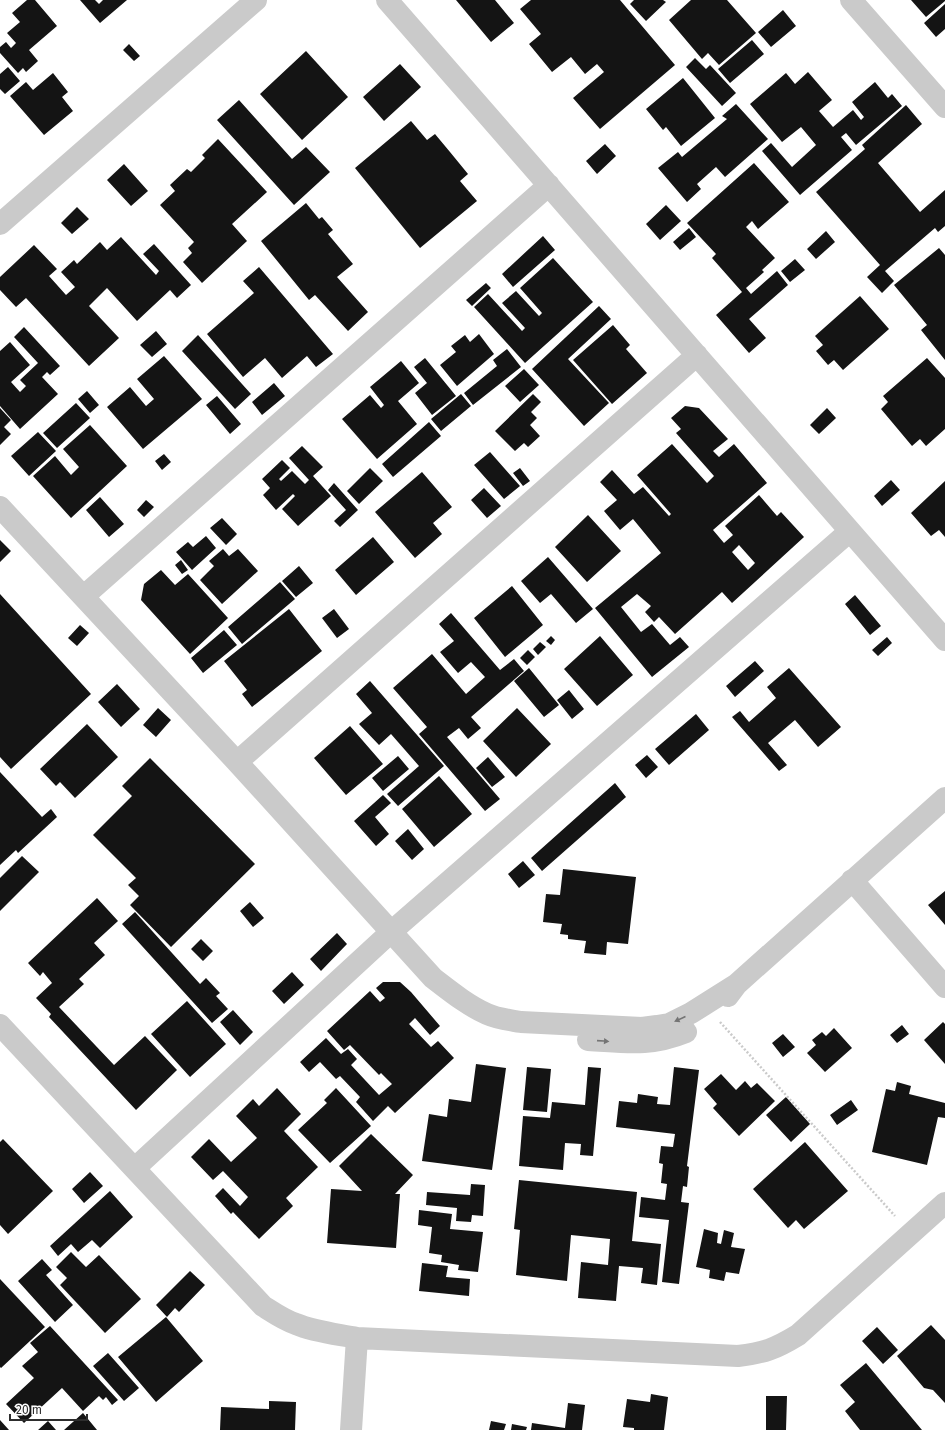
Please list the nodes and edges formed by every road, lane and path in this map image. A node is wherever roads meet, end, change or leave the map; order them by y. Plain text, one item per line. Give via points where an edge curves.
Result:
1 (256, 0) edge
2 (387, 0) edge
3 (851, 0) edge
4 (945, 106) edge
5 (548, 185) junction
6 (0, 224) edge
7 (697, 355) junction
8 (0, 507) edge
9 (850, 531) junction
10 (84, 596) junction
11 (945, 640) edge
12 (237, 762) junction
13 (945, 798) edge
14 (852, 880) junction
15 (391, 932) junction
16 (737, 984) junction
17 (945, 987) edge
18 (713, 1014) junction
19 (0, 1025) edge
20 (580, 1032) junction
21 (135, 1168) junction
22 (945, 1204) edge
23 (911, 1234) junction
24 (357, 1338) junction
25 (351, 1430) edge

1 - 6 street
2 - 5 street
3 - 4 street
5 - 7 street
5 - 10 street
7 - 9 street
7 - 12 street
8 - 10 street
9 - 11 street
9 - 15 street
10 - 12 street
12 - 15 street
13 - 14 street
14 - 16 street
14 - 17 street
15 - 20 street via 433,978 449,1002 479,1025 497,1032 516,1035
15 - 21 street
16 - 18 street
16 -> 20 street via 669,1024
20 -> 18 street via 640,1043 656,1042 686,1032
18 - 23 path
19 - 21 street
21 - 24 street via 263,1306 296,1324
22 - 23 street
23 - 24 street via 798,1335 779,1346 759,1353 738,1356
24 - 25 street

